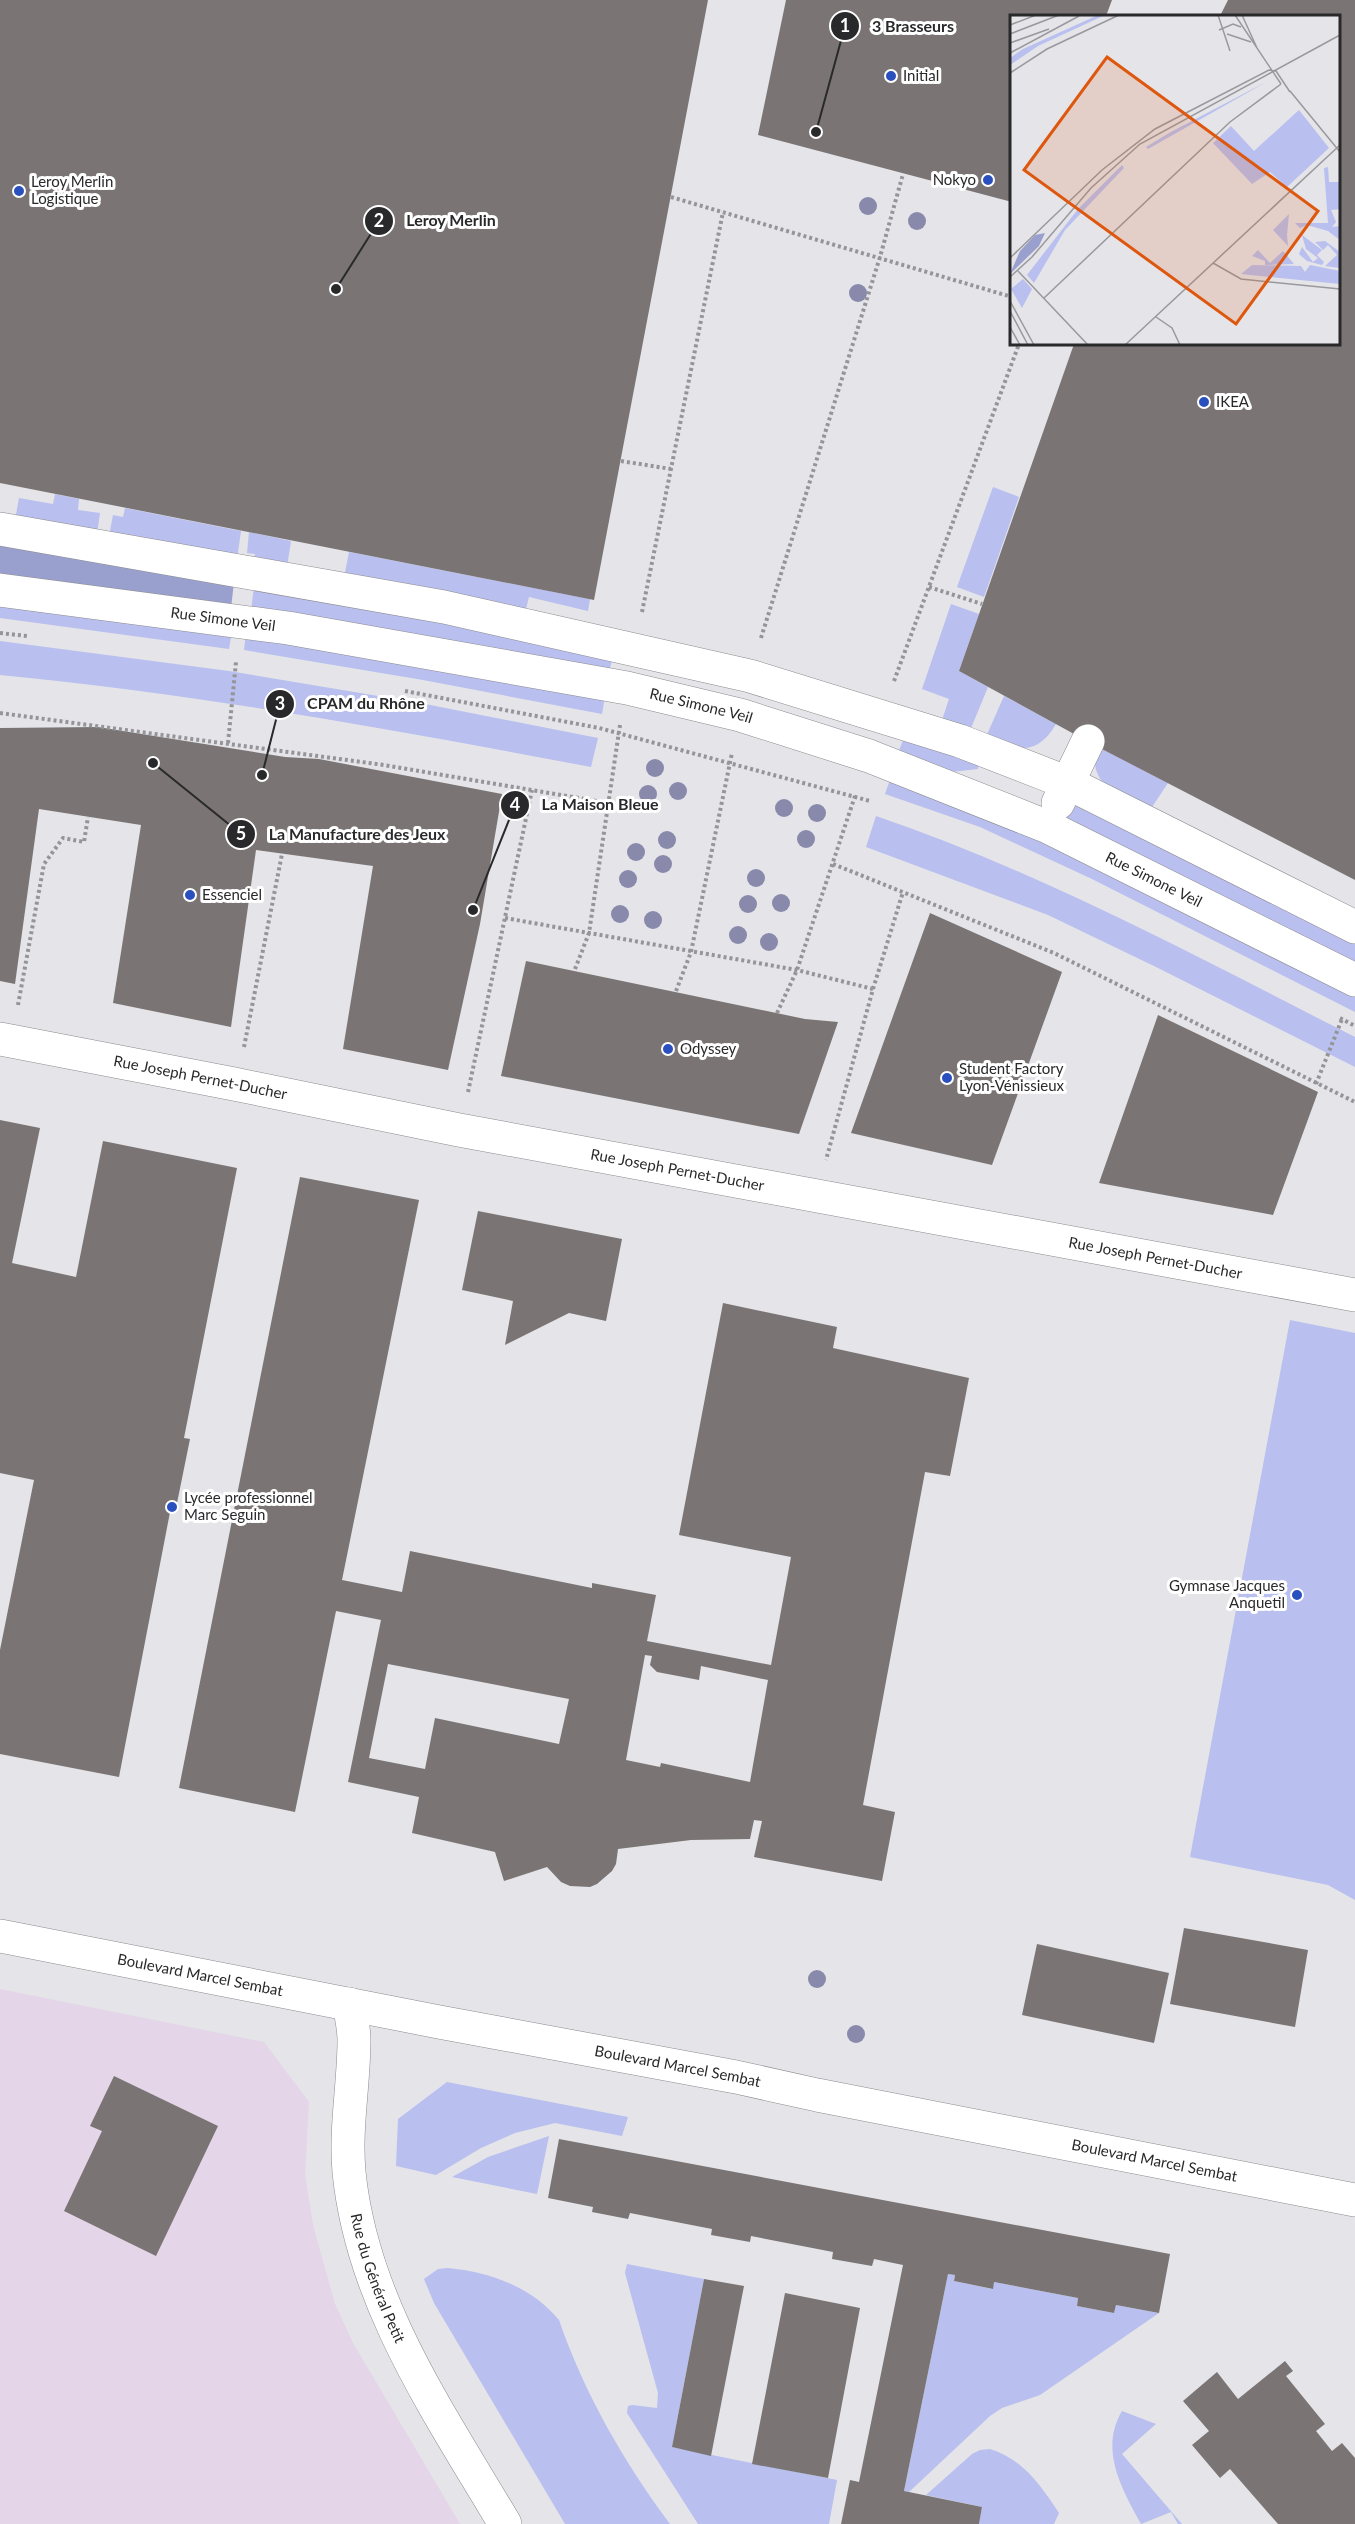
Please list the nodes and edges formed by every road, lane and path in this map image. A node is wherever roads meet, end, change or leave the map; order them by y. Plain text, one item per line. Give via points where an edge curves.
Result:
1 (903, 174) dead end
2 (671, 196) dead end
3 (723, 212) junction
4 (880, 257) junction
5 (1010, 297) edge
6 (1019, 345) edge
7 (621, 461) dead end
8 (671, 469) junction
9 (0, 529) edge
10 (0, 590) edge
11 (982, 604) dead end
12 (0, 633) edge
13 (35, 636) dead end
14 (634, 651) junction
15 (224, 660) dead end
16 (236, 662) junction
17 (247, 663) dead end
18 (750, 676) junction
19 (627, 688) junction
20 (394, 689) dead end
21 (0, 713) edge
22 (740, 715) junction
23 (619, 733) junction
24 (1088, 741) dead end
25 (228, 743) junction
26 (730, 763) junction
27 (1068, 783) junction
28 (945, 785) junction
29 (532, 790) junction
30 (855, 797) junction
31 (872, 802) dead end
32 (608, 803) junction
33 (87, 817) dead end
34 (282, 854) dead end
35 (832, 864) junction
36 (903, 892) junction
37 (505, 918) junction
38 (1355, 927) edge
39 (589, 933) junction
40 (691, 952) junction
41 (575, 969) dead end
42 (797, 970) junction
43 (1355, 980) edge
44 (873, 989) junction
45 (676, 991) dead end
46 (777, 1013) dead end
47 (1332, 1014) dead end
48 (1342, 1019) junction
49 (1355, 1026) edge
50 (6, 1040) edge
51 (234, 1084) junction
52 (1316, 1084) junction
53 (1355, 1102) edge
54 (459, 1130) junction
55 (816, 1196) junction
56 (1355, 1295) edge
57 (0, 1936) edge
58 (349, 2004) junction
59 (1355, 2200) edge
60 (505, 2524) edge

1 - 4 path
2 - 3 path
3 - 4 path
3 - 8 path
4 - 5 path
4 - 18 path
6 - 11 path via 928,587
7 - 8 path
8 - 14 path
9 - 14 street via 444,607
10 - 19 street, Rue Simone Veil via 239,620
12 - 13 path
14 - 18 street
15 - 16 path
16 - 17 path
16 - 25 path
18 - 27 street via 960,741
19 - 22 street, Rue Simone Veil
19 - 23 path
20 - 23 path
21 - 25 path
22 - 26 path
22 - 28 street, Rue Simone Veil
23 - 26 path
23 - 32 path
24 - 27 street
25 - 29 path
26 - 30 path
26 - 40 path
27 - 28 street via 1059,802 1048,805 993,781
27 - 38 street
28 - 43 street, Rue Simone Veil via 1048,827
29 - 32 path
29 - 37 path
30 - 31 path
30 - 35 path
32 - 39 path
33 - 50 path via 84,842 63,838 44,864
34 - 51 path
35 - 36 path
35 - 42 path
36 - 44 path
36 - 52 path via 1054,953
37 - 39 path
37 - 54 path
39 - 40 path
39 - 41 path
40 - 42 path
40 - 45 path
42 - 44 path
42 - 46 path
44 - 55 path
47 - 48 path
48 - 49 path
48 - 52 path
50 - 51 street, Rue Joseph Pernet-Ducher
51 - 54 street, Rue Joseph Pernet-Ducher
52 - 53 path
54 - 55 street, Rue Joseph Pernet-Ducher
55 - 56 street, Rue Joseph Pernet-Ducher
57 - 58 street, Boulevard Marcel Sembat
58 - 59 street, Boulevard Marcel Sembat via 736,2076
58 - 60 street, Rue du Général Petit via 354,2038 347,2125 349,2171 366,2259 383,2305 426,2390

